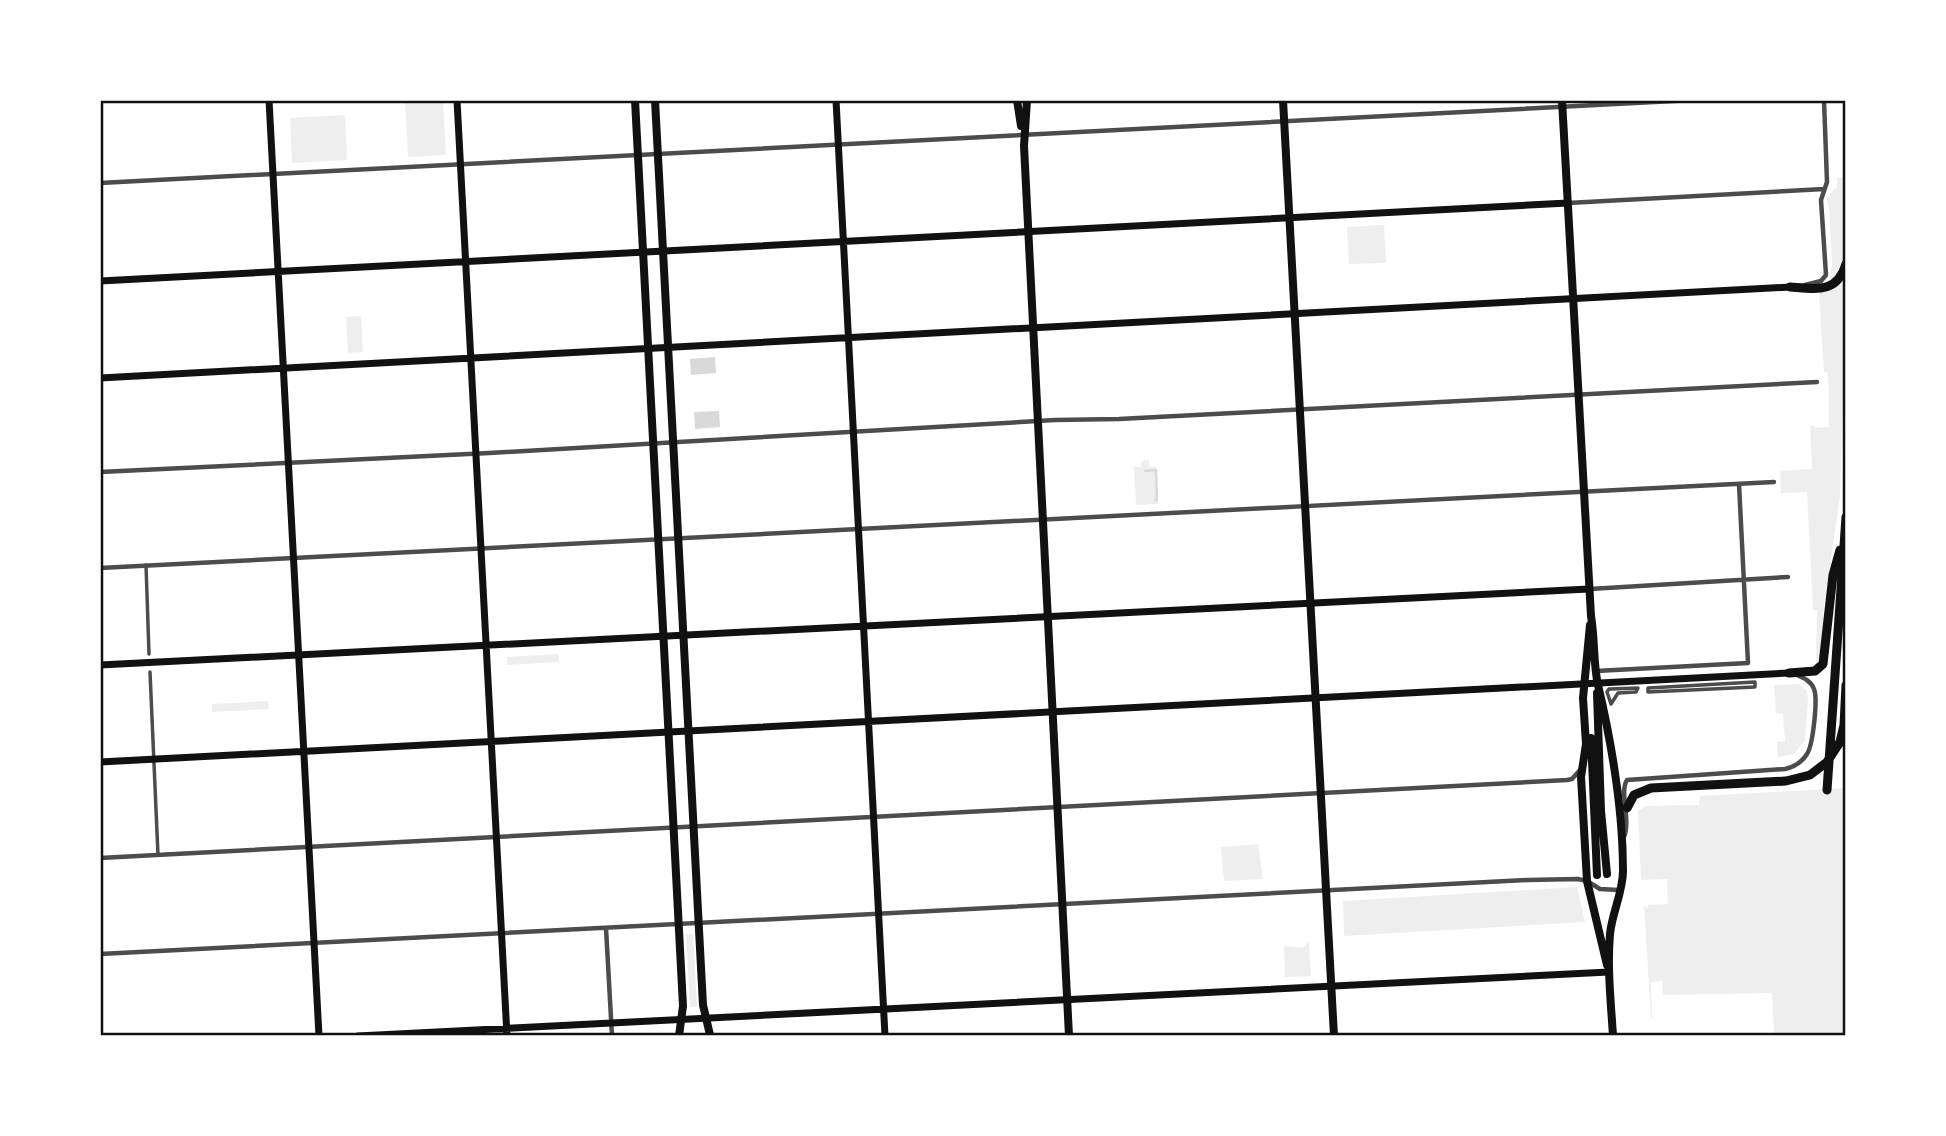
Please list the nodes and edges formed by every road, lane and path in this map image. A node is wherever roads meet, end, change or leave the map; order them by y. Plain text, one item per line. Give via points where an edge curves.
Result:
1 (269, 100) edge
2 (457, 100) edge
3 (635, 100) edge
4 (656, 100) edge
5 (836, 100) edge
6 (1017, 100) edge
7 (1027, 100) edge
8 (1283, 100) edge
9 (1693, 100) edge
10 (1824, 100) edge
11 (1562, 103) edge
12 (1284, 121) junction
13 (1023, 136) junction
14 (838, 144) junction
15 (658, 153) junction
16 (638, 155) junction
17 (461, 164) junction
18 (273, 175) junction
19 (100, 183) edge
20 (1824, 189) junction
21 (1568, 203) junction
22 (1290, 219) junction
23 (1028, 231) junction
24 (843, 242) junction
25 (643, 251) junction
26 (664, 251) junction
27 (466, 261) junction
28 (1846, 264) edge
29 (278, 271) junction
30 (100, 281) edge
31 (1790, 287) junction
32 (1573, 299) junction
33 (1294, 314) junction
34 (1033, 328) junction
35 (848, 337) junction
36 (669, 347) junction
37 (649, 348) junction
38 (471, 359) junction
39 (284, 369) junction
40 (100, 378) edge
41 (1817, 382) dead end
42 (1578, 396) junction
43 (1299, 409) junction
44 (1038, 422) junction
45 (853, 433) junction
46 (673, 441) junction
47 (653, 442) junction
48 (476, 453) junction
49 (288, 462) junction
50 (100, 472) edge
51 (1774, 482) dead end
52 (1739, 484) junction
53 (1583, 493) junction
54 (1306, 506) junction
55 (1846, 517) edge
56 (1043, 520) junction
57 (858, 529) junction
58 (1845, 535) edge
59 (679, 538) junction
60 (658, 539) junction
61 (482, 549) junction
62 (293, 558) junction
63 (146, 565) junction
64 (100, 568) edge
65 (1788, 577) dead end
66 (1743, 580) junction
67 (1590, 589) junction
68 (1311, 602) junction
69 (1048, 616) junction
70 (1591, 616) junction
71 (863, 626) junction
72 (684, 635) junction
73 (663, 636) junction
74 (487, 646) junction
75 (149, 654) dead end
76 (298, 655) junction
77 (100, 665) edge
78 (1597, 671) junction
79 (150, 672) dead end
80 (1789, 674) junction
81 (1597, 683) junction
82 (1586, 684) junction
83 (1846, 685) edge
84 (1648, 688) joint
85 (1606, 692) joint
86 (1316, 698) junction
87 (1845, 703) edge
88 (1053, 712) junction
89 (868, 722) junction
90 (688, 730) junction
91 (668, 731) junction
92 (492, 741) junction
93 (304, 752) junction
94 (154, 759) junction
95 (100, 762) edge
96 (1582, 766) junction
97 (1827, 790) dead end
98 (1321, 794) junction
99 (1058, 808) junction
100 (1627, 808) junction
101 (873, 817) junction
102 (694, 826) junction
103 (673, 827) junction
104 (496, 838) junction
105 (1622, 843) junction
106 (310, 847) junction
107 (158, 855) junction
108 (100, 858) edge
109 (1607, 874) dead end
110 (1597, 875) dead end
111 (1587, 881) junction
112 (1619, 890) junction
113 (1326, 891) junction
114 (1063, 904) junction
115 (878, 915) junction
116 (699, 922) junction
117 (678, 923) junction
118 (606, 928) junction
119 (501, 933) junction
120 (315, 943) junction
121 (100, 954) edge
122 (1609, 972) junction
123 (1331, 985) junction
124 (1068, 999) junction
125 (883, 1010) junction
126 (707, 1018) junction
127 (680, 1020) junction
128 (611, 1022) junction
129 (507, 1032) edge
130 (710, 1035) edge
131 (319, 1036) edge
132 (358, 1036) edge
133 (612, 1036) edge
134 (679, 1036) edge
135 (884, 1036) edge
136 (1069, 1036) edge
137 (1334, 1036) edge
138 (1613, 1036) edge

1 - 18 main road
2 - 17 main road
3 - 16 main road
4 - 15 main road
5 - 14 main road
6 - 13 main road
7 - 13 main road
8 - 12 main road
9 - 11 street
10 - 20 street
11 - 12 street
11 - 21 main road
12 - 13 street
12 - 22 main road
13 - 14 street
13 - 23 main road
14 - 15 street
14 - 24 main road
15 - 16 street
15 - 26 main road
16 - 17 street
16 - 25 main road
17 - 18 street
17 - 27 main road
18 - 19 street
18 - 29 main road
20 - 21 street
20 - 31 street via 1825,277
21 - 22 main road
21 - 32 main road
22 - 23 main road
22 - 33 main road
23 - 24 main road
23 - 34 main road
24 - 26 main road
24 - 35 main road
25 - 26 main road
25 - 27 main road
25 - 37 main road
26 - 36 main road
27 - 29 main road
27 - 38 main road
28 - 31 highway via 1829,287
29 - 30 main road
29 - 39 main road
31 - 32 main road
32 - 33 main road
32 - 42 main road
33 - 34 main road
33 - 43 main road
34 - 35 main road
34 - 44 main road
35 - 36 main road
35 - 45 main road
36 - 37 main road
36 - 46 main road
37 - 38 main road
37 - 47 main road
38 - 39 main road
38 - 48 main road
39 - 40 main road
39 - 49 main road
41 - 42 street
42 - 43 street
42 - 53 main road
43 - 44 street
43 - 54 main road
44 - 45 street
44 - 56 main road
45 - 46 street
45 - 57 main road
46 - 47 street
46 - 59 main road
47 - 48 street
47 - 60 main road
48 - 49 street
48 - 61 main road
49 - 50 street
49 - 62 main road
51 - 52 street
52 - 53 street
52 - 66 street
53 - 54 street
53 - 67 main road
54 - 56 street
54 - 68 main road
55 - 58 highway
56 - 57 street
56 - 69 main road
57 - 59 street
57 - 71 main road
58 - 80 highway via 1833,575 1823,664 1815,671
58 - 97 highway
59 - 60 street
59 - 72 main road
60 - 61 street
60 - 73 main road
61 - 62 street
61 - 74 main road
62 - 63 street
62 - 76 main road
63 - 64 street
63 - 75 street
65 - 66 street
66 - 67 street
66 - 78 street via 1748,663
67 - 68 main road
67 - 70 main road
68 - 69 main road
68 - 86 main road
69 - 71 main road
69 - 88 main road
70 - 78 main road
70 - 82 main road
71 - 72 main road
71 - 89 main road
72 - 73 main road
72 - 90 main road
73 - 74 main road
73 - 91 main road
74 - 76 main road
74 - 92 main road
76 - 77 main road
76 - 93 main road
78 - 81 main road
79 - 94 street
80 - 81 main road
80 - 100 street via 1807,680 1815,695 1809,752 1799,763 1785,769 1629,779 1624,786
81 - 82 main road
81 - 105 main road
81 - 109 main road
82 - 86 main road
82 - 96 main road
82 - 110 main road
83 - 87 highway
84 - 84 street via 1648,692 1755,687 1755,682
85 - 85 street via 1609,689 1638,688 1618,693 1611,704
86 - 88 main road
86 - 98 main road
87 - 100 highway via 1837,748 1823,766 1806,777 1670,786 1638,792
88 - 89 main road
88 - 99 main road
89 - 90 main road
89 - 101 main road
90 - 91 main road
90 - 102 main road
91 - 92 main road
91 - 103 main road
92 - 93 main road
92 - 104 main road
93 - 94 main road
93 - 106 main road
94 - 95 main road
94 - 107 street
96 - 98 street via 1567,780
96 - 111 main road
98 - 99 street
98 - 113 main road
99 - 101 street
99 - 114 main road
100 - 105 street
101 - 102 street
101 - 115 main road
102 - 103 street
102 - 116 main road
103 - 104 street
103 - 117 main road
104 - 106 street
104 - 119 main road
105 - 112 main road
106 - 107 street
106 - 120 main road
107 - 108 street
111 - 112 street via 1600,889
111 - 113 street
111 - 122 main road
112 - 122 main road
113 - 114 street
113 - 123 main road
114 - 115 street
114 - 124 main road
115 - 116 street
115 - 125 main road
116 - 117 street
116 - 126 main road
117 - 118 street
117 - 127 main road
118 - 119 street
118 - 128 street
119 - 120 street
119 - 129 main road
120 - 121 street
120 - 131 main road
122 - 123 main road
122 - 138 main road
123 - 124 main road
123 - 137 main road
124 - 125 main road
124 - 136 main road
125 - 126 main road
125 - 135 main road
126 - 127 main road
126 - 130 main road
127 - 128 main road
127 - 134 main road
128 - 129 main road
128 - 133 street
129 - 132 main road

